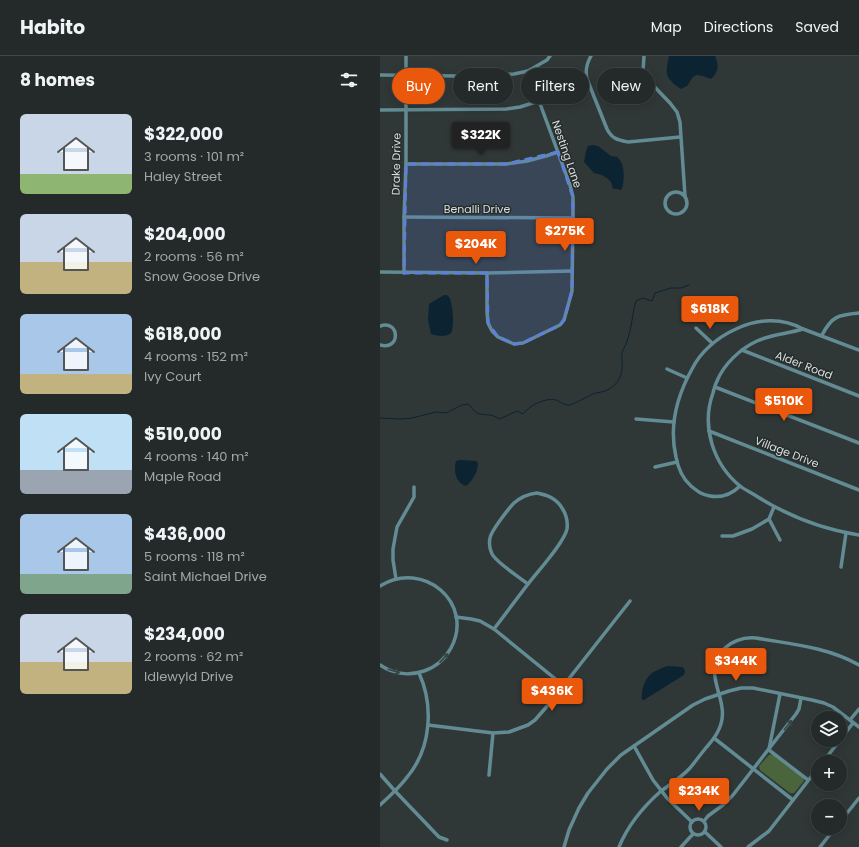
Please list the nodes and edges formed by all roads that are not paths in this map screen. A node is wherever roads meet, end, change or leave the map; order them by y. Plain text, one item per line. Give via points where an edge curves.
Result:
1 (406, 56) edge
2 (550, 56) edge
3 (591, 56) edge
4 (644, 56) edge
5 (405, 68) edge
6 (533, 68) edge
7 (521, 72) edge
8 (380, 75) edge
9 (392, 75) edge
10 (445, 75) edge
11 (406, 104) edge
12 (531, 104) edge
13 (540, 104) edge
14 (406, 109) junction
15 (380, 110) edge
16 (680, 137) junction
17 (558, 152) junction
18 (406, 164) junction
19 (685, 196) junction
20 (404, 217) junction
21 (573, 218) junction
22 (572, 271) junction
23 (380, 272) edge
24 (404, 273) junction
25 (487, 273) junction
26 (859, 313) edge
27 (380, 326) edge
28 (696, 328) dead end
29 (803, 329) junction
30 (822, 335) junction
31 (712, 343) junction
32 (380, 345) edge
33 (742, 350) junction
34 (859, 350) edge
35 (667, 369) dead end
36 (687, 378) junction
37 (715, 387) junction
38 (859, 396) edge
39 (636, 419) dead end
40 (674, 422) junction
41 (709, 431) junction
42 (859, 443) edge
43 (677, 462) junction
44 (655, 467) dead end
45 (740, 486) junction
46 (414, 487) dead end
47 (859, 490) edge
48 (774, 507) junction
49 (769, 519) junction
50 (846, 533) junction
51 (722, 536) dead end
52 (859, 536) edge
53 (780, 540) dead end
54 (841, 567) dead end
55 (396, 579) junction
56 (528, 584) junction
57 (380, 586) edge
58 (630, 601) dead end
59 (456, 617) junction
60 (494, 629) junction
61 (380, 665) edge
62 (859, 665) edge
63 (419, 673) junction
64 (563, 685) junction
65 (569, 690) dead end
66 (719, 694) junction
67 (780, 694) junction
68 (801, 698) junction
69 (859, 709) edge
70 (852, 721) junction
71 (428, 725) junction
72 (858, 726) edge
73 (493, 733) junction
74 (714, 738) junction
75 (634, 746) junction
76 (769, 750) junction
77 (828, 755) edge
78 (753, 769) junction
79 (380, 774) edge
80 (489, 775) dead end
81 (811, 776) edge
82 (808, 780) junction
83 (395, 791) junction
84 (662, 791) junction
85 (859, 798) edge
86 (793, 800) junction
87 (380, 805) edge
88 (847, 813) edge
89 (704, 821) junction
90 (692, 822) junction
91 (705, 832) junction
92 (693, 834) junction
93 (829, 835) edge
94 (447, 840) dead end
95 (564, 847) edge
96 (620, 847) edge
97 (681, 847) edge
98 (721, 847) edge
99 (748, 847) edge
100 (820, 847) edge

1 - 5 street, Drake Drive
2 - 6 street
3 - 16 street via 588,61 587,79 610,135 628,142
4 - 16 street via 643,71 648,80 678,112
7 - 10 street
8 - 9 street
11 - 14 street, Drake Drive
12 - 14 street via 506,109
13 - 17 street, Nesting Lane
14 - 15 street
14 - 18 street, Drake Drive
16 - 19 street
17 - 18 street via 506,164
17 - 21 street, Nesting Lane via 573,197
18 - 20 street, Drake Drive
19 - 19 street via 672,193 665,202 666,207 672,213 679,214 686,208
20 - 21 street, Benalli Drive
20 - 24 street, Drake Drive
21 - 22 street, Nesting Lane
22 - 25 street
22 - 25 street, Nesting Lane via 572,290 564,320 560,325 523,343 514,344 498,337 488,323
23 - 24 street
24 - 25 street
26 - 30 street via 840,316 828,324
27 - 32 street via 389,326 394,330 395,339 392,344
28 - 31 street
29 - 30 street
29 - 31 street via 788,322 761,321 740,327
29 - 33 street via 764,338
30 - 34 street
31 - 36 street
33 - 37 street via 733,358
33 - 38 street, Alder Road
35 - 36 street
36 - 40 street
37 - 41 street via 710,400
37 - 42 street
39 - 40 street
40 - 43 street
41 - 45 street via 717,458
41 - 47 street, Village Drive
43 - 44 street
43 - 45 street via 688,482 704,495 722,496 730,494
45 - 48 street
46 - 55 street via 414,497 396,527 393,560
48 - 49 street
48 - 50 street via 811,524
49 - 51 street via 745,532
49 - 53 street
50 - 52 street
50 - 54 street
55 - 57 street
55 - 59 street via 422,579 438,588 452,604
56 - 56 street via 558,546 567,528 565,513 558,502 545,494 529,494 514,503 490,538 492,554
56 - 60 street
58 - 64 street
59 - 60 street via 480,621
63 -> 59 street via 436,665 449,652 456,635
60 - 64 street
61 -> 63 street via 390,671
62 - 66 street via 836,654 746,638 729,644 718,658 714,674
63 - 71 street via 427,701
64 - 65 street
64 - 73 street via 528,725 509,732
66 - 67 street via 741,688 753,688
66 - 74 street via 723,712 720,728
66 - 75 street via 699,702
67 - 68 street
67 - 76 street
68 - 70 street via 824,703
76 -> 68 street via 796,714
69 - 70 street
70 - 72 street
70 - 77 street
71 - 73 street
71 - 83 street via 417,762
73 - 80 street
74 - 78 street
74 - 84 street via 689,769
75 - 84 street
75 - 95 street via 607,769 588,792 569,830
76 - 78 street
76 - 82 street
78 - 86 street
78 - 89 street via 733,795
79 - 83 street
81 - 82 street
82 - 86 street
83 - 87 street
83 - 94 street via 439,837
84 - 90 street
84 - 96 street via 634,820
85 - 88 street
86 - 99 street via 769,831
89 - 90 street via 696,819
89 - 91 street
90 - 92 street via 690,828
91 - 92 street via 702,835
91 - 98 street
92 - 97 street
93 - 100 street

